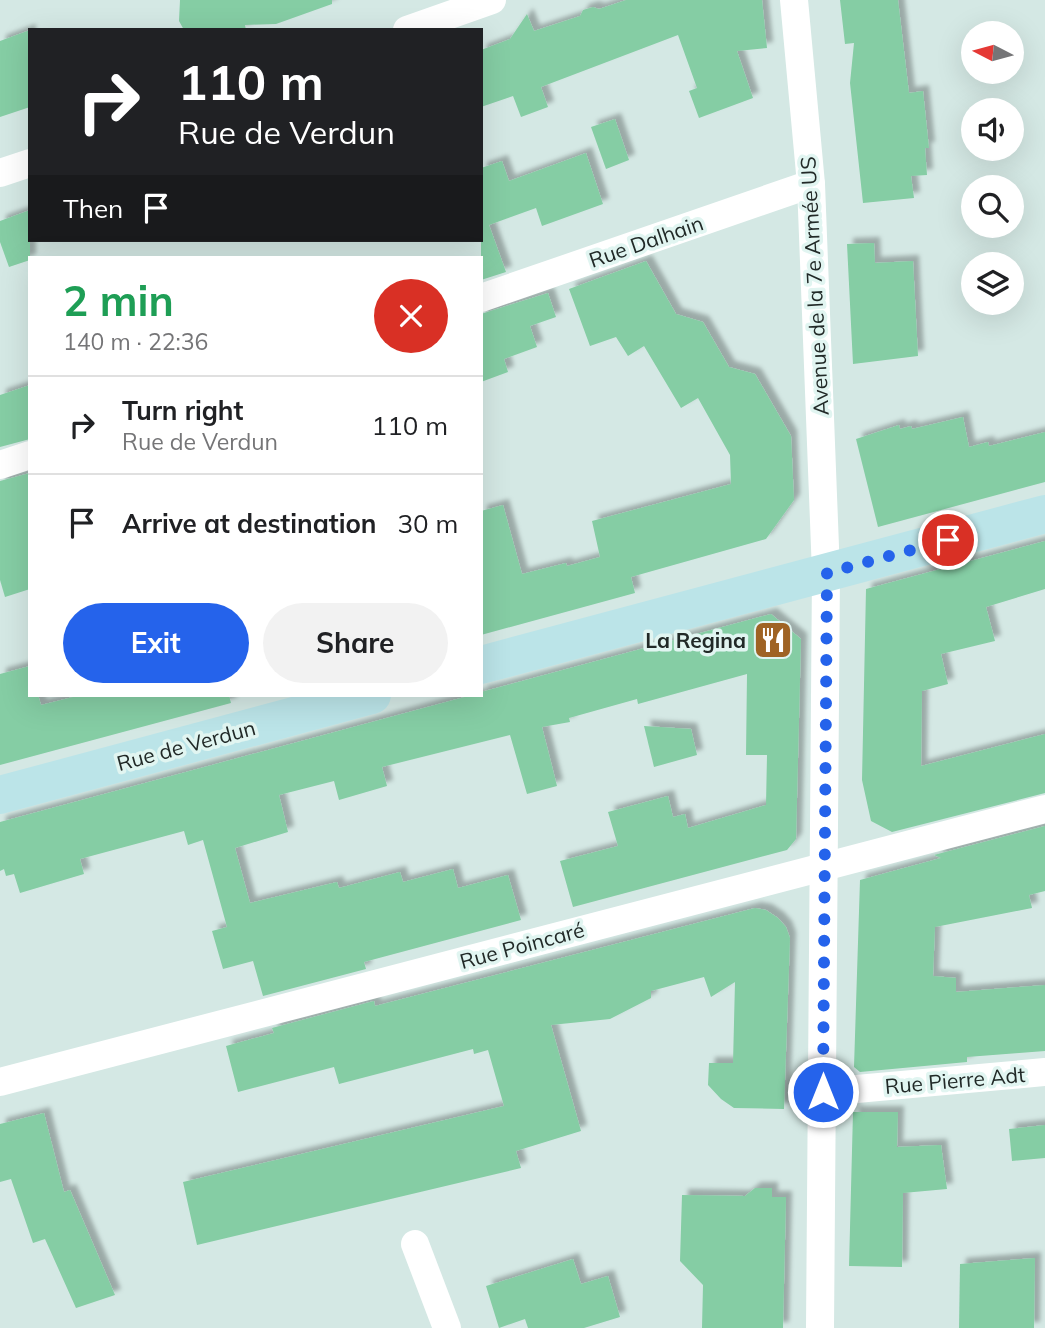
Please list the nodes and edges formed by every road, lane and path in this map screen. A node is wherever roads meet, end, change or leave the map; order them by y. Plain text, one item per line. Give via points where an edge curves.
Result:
1 (492, 0) edge
2 (793, 0) edge
3 (413, 28) edge
4 (28, 164) edge
5 (0, 173) edge
6 (811, 184) junction
7 (483, 297) edge
8 (28, 456) edge
9 (0, 465) edge
10 (1045, 514) edge
11 (827, 573) junction
12 (483, 665) edge
13 (364, 697) edge
14 (0, 794) edge
15 (1045, 809) edge
16 (824, 866) junction
17 (1045, 1072) edge
18 (0, 1082) edge
19 (823, 1092) junction
20 (415, 1244) dead end
21 (447, 1328) edge
22 (820, 1328) edge

1 - 3 street
2 - 6 street, Avenue de la 7e Armée US
4 - 5 street
6 - 7 street, Rue Dalhain
6 - 11 street, Avenue de la 7e Armée US
8 - 9 street
10 - 11 main road
11 - 12 main road
11 - 16 street, Avenue de la 7e Armée US
13 - 14 main road, Rue de Verdun
15 - 16 street, Rue Poincaré
16 - 18 street, Rue Poincaré
16 - 19 street, Avenue de la 7e Armée US
17 - 19 street, Rue Pierre Adt
19 - 22 street, Avenue de la 7e Armée US
20 - 21 street

